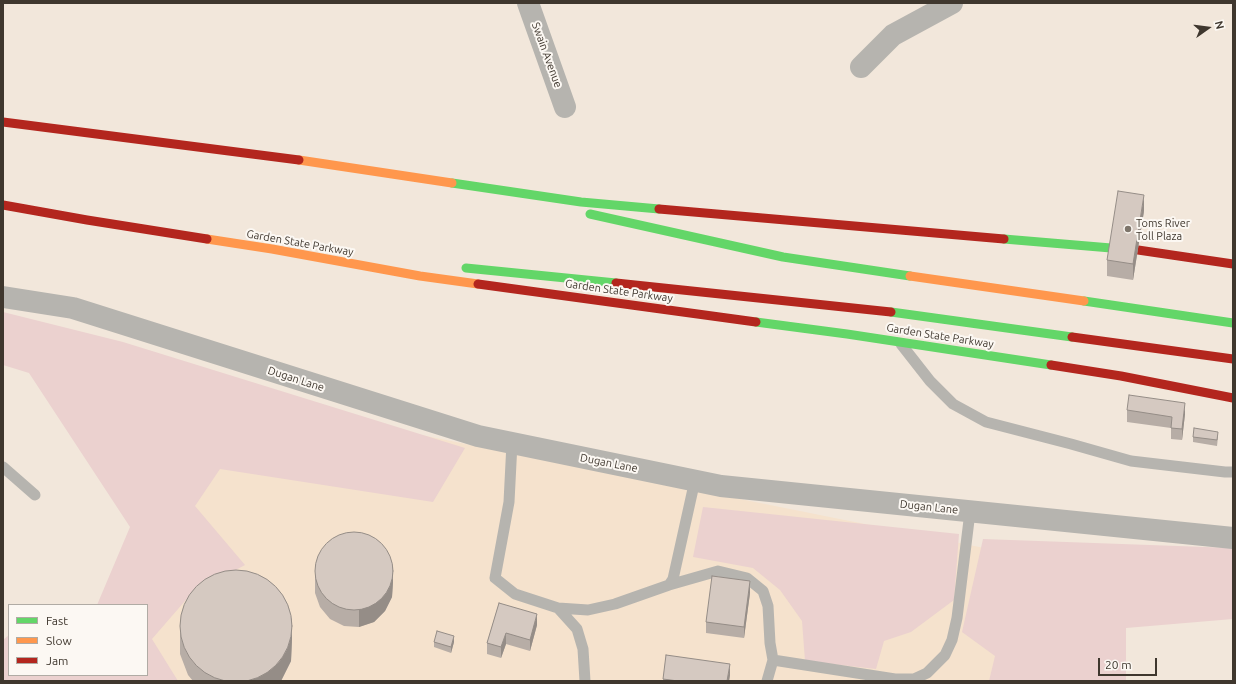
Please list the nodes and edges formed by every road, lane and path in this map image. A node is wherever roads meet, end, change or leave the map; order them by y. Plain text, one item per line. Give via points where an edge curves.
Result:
1 (528, 3) edge
2 (952, 3) edge
3 (861, 67) dead end
4 (565, 107) dead end
5 (3, 122) edge
6 (452, 183) junction
7 (3, 205) edge
8 (1112, 248) edge
9 (272, 250) junction
10 (1138, 250) edge
11 (382, 260) dead end
12 (1233, 264) edge
13 (461, 268) dead end
14 (3, 298) edge
15 (1233, 323) edge
16 (900, 342) junction
17 (1233, 358) edge
18 (1233, 398) edge
19 (512, 443) junction
20 (3, 467) edge
21 (1233, 472) edge
22 (695, 480) junction
23 (35, 495) dead end
24 (970, 512) junction
25 (1233, 538) edge
26 (669, 585) junction
27 (558, 608) junction
28 (773, 660) junction
29 (585, 681) edge
30 (767, 681) edge

1 - 4 street, Swain Avenue
2 - 3 street via 893,35
5 - 6 highway via 261,154
6 - 8 highway via 581,202
6 - 15 highway via 783,257
7 - 9 highway, Garden State Parkway
9 - 11 highway
9 - 16 highway, Garden State Parkway via 420,276
10 - 12 highway
13 - 17 highway via 877,310
14 - 19 street, Dugan Lane via 73,308 478,436
16 - 18 highway, Garden State Parkway via 1121,376
16 - 21 lane via 930,381 953,404 986,422 1131,461
19 - 22 street, Dugan Lane
19 - 27 lane via 509,502 495,578 515,594
20 - 23 lane
22 - 24 street, Dugan Lane via 721,486
22 - 26 lane via 673,579
24 - 25 street, Dugan Lane
24 - 28 lane via 958,618 945,655 927,673 914,679 895,679
26 - 27 lane via 615,604 588,610
26 - 28 lane via 718,571 747,578 763,591 768,606
27 - 29 lane via 577,629 583,649
28 - 30 lane

